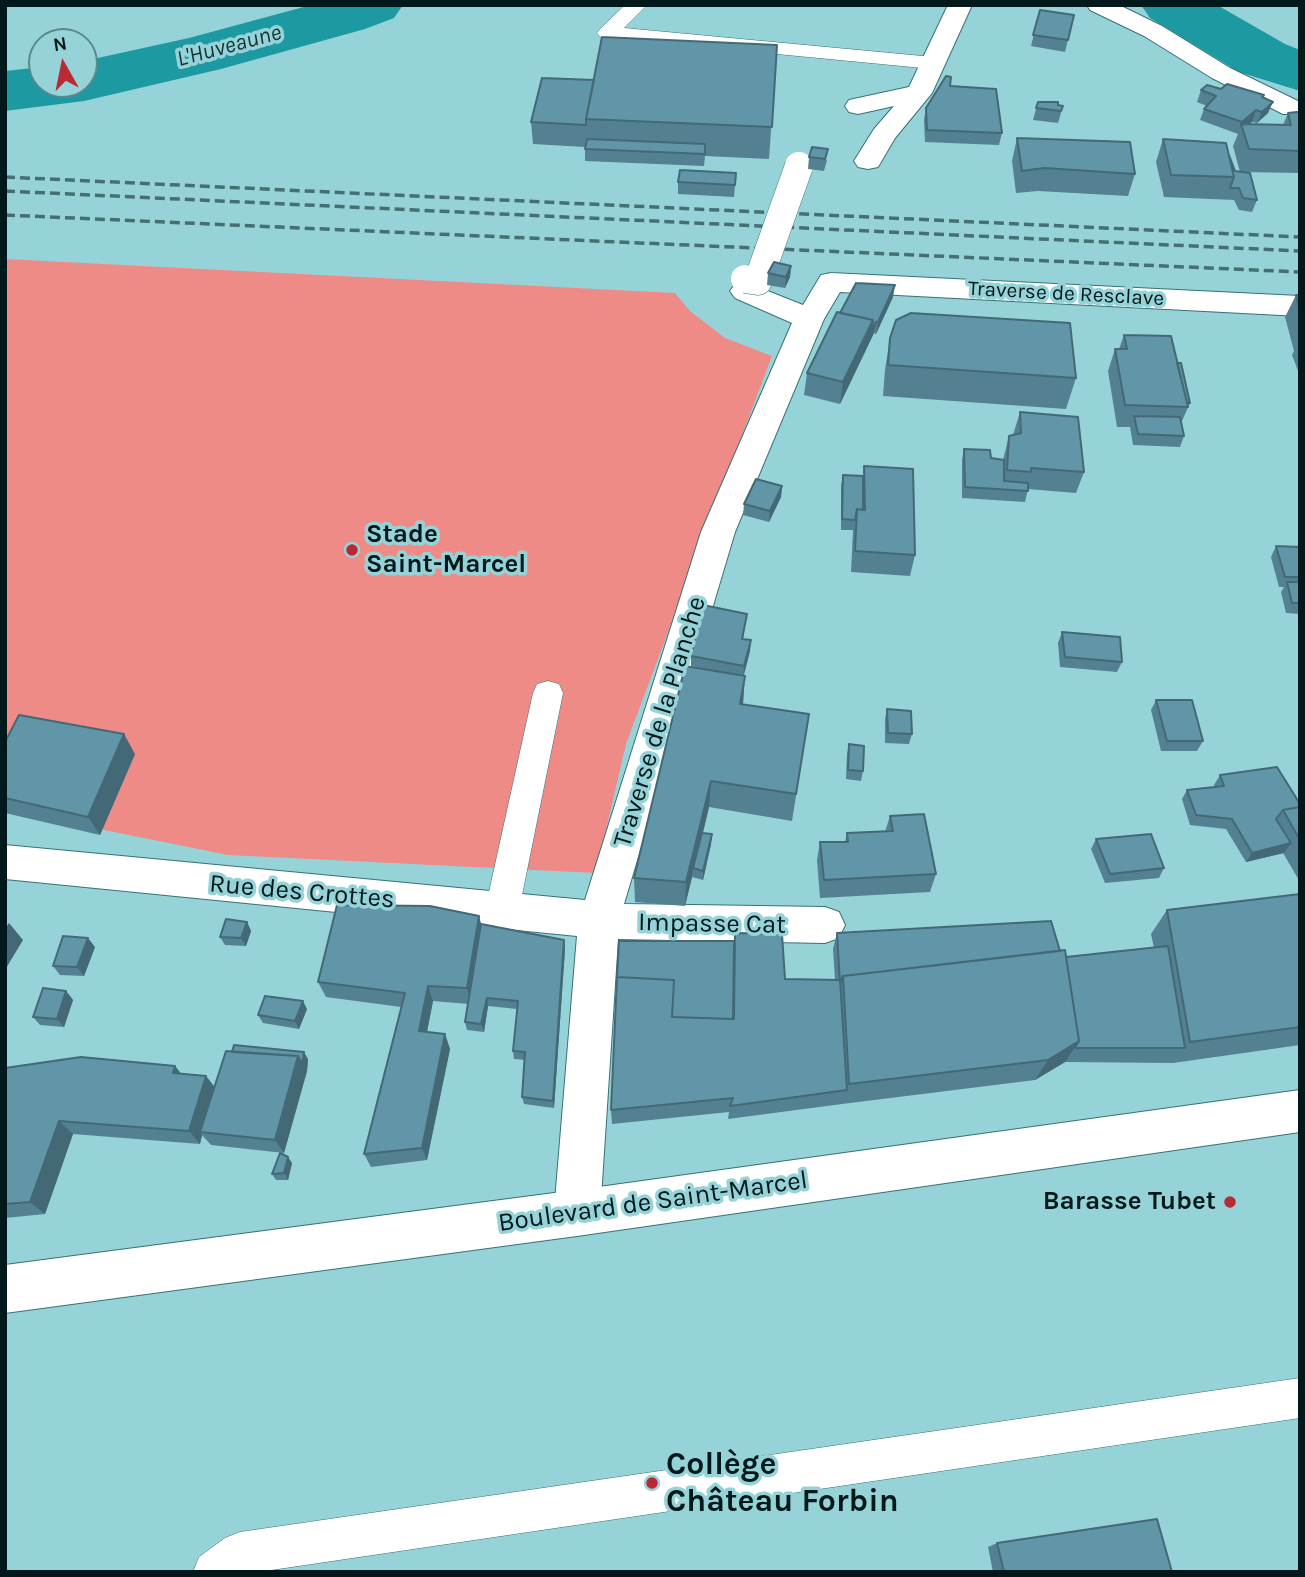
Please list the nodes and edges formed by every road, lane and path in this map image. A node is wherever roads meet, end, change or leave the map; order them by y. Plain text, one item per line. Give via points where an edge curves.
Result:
1 (637, 5) edge
2 (960, 5) edge
3 (1099, 5) edge
4 (933, 63) junction
5 (919, 93) junction
6 (858, 106) dead end
7 (1292, 108) dead end
8 (869, 161) dead end
9 (799, 166) dead end
10 (831, 282) joint
11 (1300, 306) edge
12 (809, 318) junction
13 (548, 693) dead end
14 (5, 862) edge
15 (502, 910) junction
16 (599, 919) junction
17 (825, 925) dead end
18 (1300, 1111) edge
19 (577, 1213) junction
20 (5, 1289) edge
21 (1300, 1398) edge
22 (214, 1572) edge

1 - 4 lane via 607,33
2 - 4 street
3 - 7 street
4 - 5 street
5 - 6 street
5 - 8 street via 883,135
9 - 12 street, bridge via 758,281 745,285
10 - 11 street, Traverse de Resclave
10 - 12 street, Traverse de la Planche
12 - 16 street, Traverse de la Planche via 718,532
13 - 15 lane
14 - 15 street, Rue des Crottes
15 - 16 street, Rue des Crottes
16 - 17 street, Impasse Cat
16 - 19 street, Traverse de la Planche
18 - 19 street, Boulevard de Saint-Marcel
19 - 20 street, Boulevard de Saint-Marcel
21 - 22 lane via 240,1553

